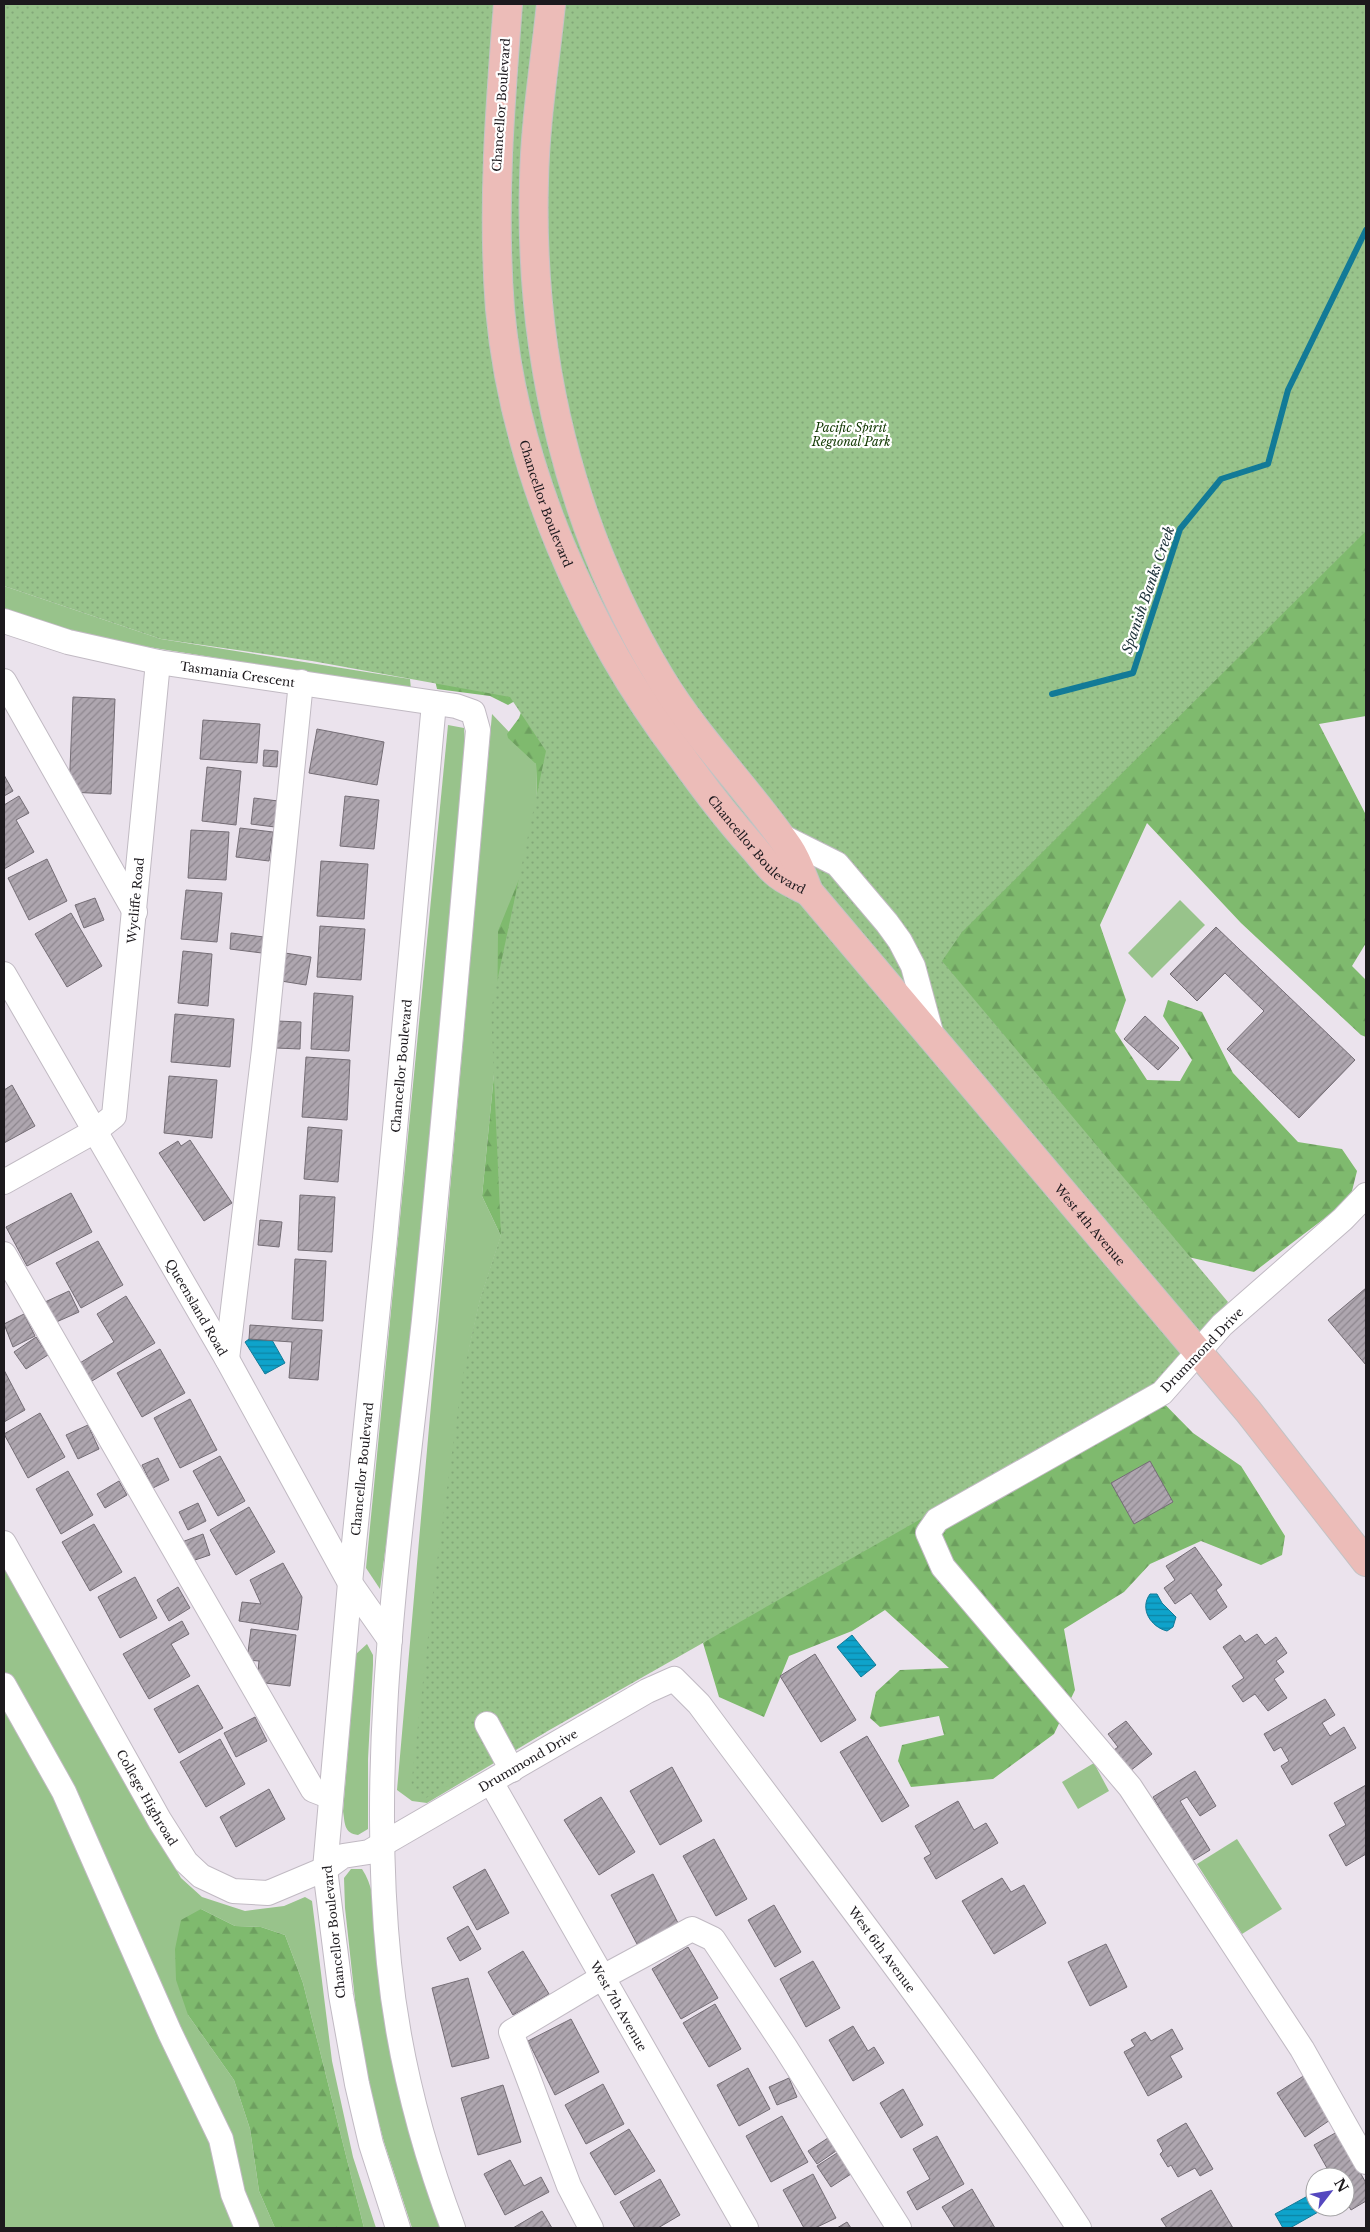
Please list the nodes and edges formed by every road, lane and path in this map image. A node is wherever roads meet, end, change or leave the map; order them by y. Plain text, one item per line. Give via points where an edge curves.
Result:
1 (508, 4) edge
2 (551, 4) edge
3 (4, 621) edge
4 (158, 662) junction
5 (4, 681) edge
6 (301, 682) junction
7 (434, 703) junction
8 (779, 835) junction
9 (809, 892) junction
10 (135, 912) junction
11 (4, 974) edge
12 (932, 1038) junction
13 (95, 1131) junction
14 (4, 1182) edge
15 (1366, 1195) edge
16 (4, 1254) edge
17 (1198, 1352) junction
18 (227, 1359) junction
19 (4, 1542) edge
20 (1366, 1562) edge
21 (350, 1584) junction
22 (390, 1640) junction
23 (674, 1679) joint
24 (4, 1685) edge
25 (487, 1724) dead end
26 (512, 1770) junction
27 (491, 1782) junction
28 (331, 1797) junction
29 (383, 1842) junction
30 (325, 1869) junction
31 (603, 1977) junction
32 (1366, 2162) edge
33 (247, 2228) edge
34 (398, 2228) edge
35 (454, 2228) edge
36 (591, 2228) edge
37 (746, 2228) edge
38 (898, 2228) edge
39 (1079, 2228) edge

1 - 9 main road, Chancellor Boulevard via 496,179 500,312 512,382 543,499 574,577 636,694 745,838 776,873
2 - 8 main road, Chancellor Boulevard via 535,154 534,261 548,387 566,464 594,546 643,648 692,723
3 - 4 street, Tasmania Crescent via 68,642
4 - 6 street, Tasmania Crescent
4 - 10 street, Wycliffe Road
5 - 10 street
6 - 7 street, Tasmania Crescent
6 - 18 street via 264,1050
7 - 21 street, Chancellor Boulevard
7 - 22 street, Tasmania Crescent via 473,712 478,730 442,1138
8 - 9 main road, Chancellor Boulevard via 790,850
8 - 12 street via 837,864 887,923 913,966
9 - 12 main road, West 4th Avenue
10 - 13 street, Wycliffe Road via 114,1116
11 - 13 street, Queensland Road
12 - 17 main road, West 4th Avenue
13 - 14 street, Wycliffe Road
13 - 18 street, Queensland Road
15 - 17 street, Drummond Drive via 1222,1325
16 - 28 street via 313,1790
17 - 20 main road, West 4th Avenue via 1293,1466
17 - 32 street, Drummond Drive via 1162,1393 937,1520 928,1533 943,1567 1130,1787 1302,2049
18 - 21 street, Queensland Road
19 - 30 street, College Highroad via 186,1862 201,1876 218,1885 250,1893 268,1893
21 - 22 street, Queensland Road
21 - 28 street, Chancellor Boulevard
22 - 29 street via 383,1741
23 - 26 street, Drummond Drive via 647,1691
23 - 39 street, West 6th Avenue via 699,1704 903,1975
24 - 33 street via 64,1792 170,2033 221,2139 233,2194
25 - 26 street
26 - 27 street, Drummond Drive
27 - 29 street, Drummond Drive
27 - 31 street, West 7th Avenue
28 - 30 street, Chancellor Boulevard
29 - 30 street, College Highroad via 368,1852 343,1856
29 - 35 street via 389,1966 402,2048 418,2122
30 - 34 street, Chancellor Boulevard via 341,1995 358,2084 371,2144
31 - 36 street via 511,2032 569,2186
31 - 37 street, West 7th Avenue
31 - 38 street via 692,1929 713,1939

